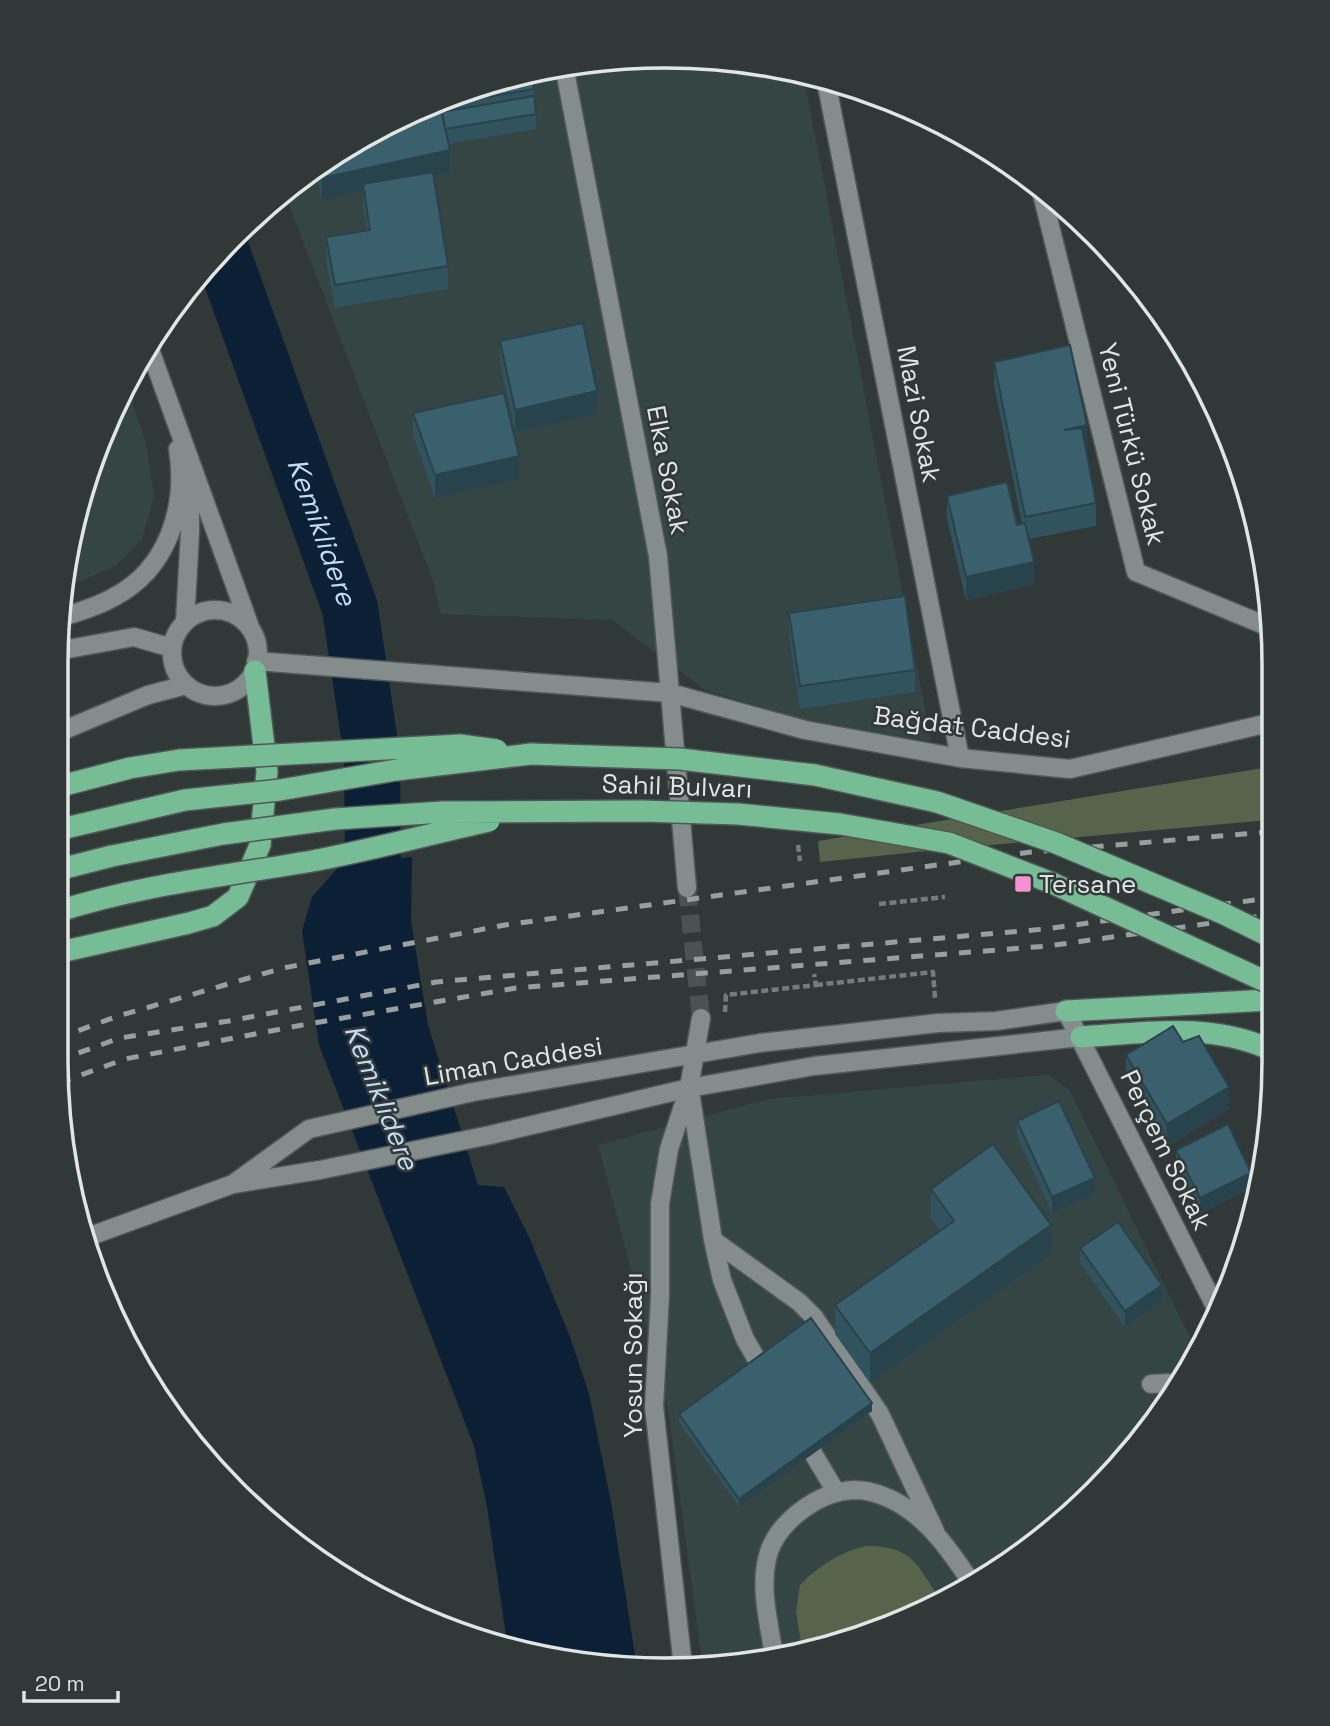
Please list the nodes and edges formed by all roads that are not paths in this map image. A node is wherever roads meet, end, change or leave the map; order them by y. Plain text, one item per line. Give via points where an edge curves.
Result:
1 (566, 77) edge
2 (828, 92) edge
3 (1045, 205) edge
4 (153, 358) edge
5 (172, 407) junction
6 (71, 614) edge
7 (185, 622) junction
8 (1260, 623) edge
9 (250, 627) junction
10 (69, 648) edge
11 (172, 648) junction
12 (255, 666) junction
13 (186, 685) junction
14 (670, 694) junction
15 (1262, 725) edge
16 (68, 728) edge
17 (531, 754) junction
18 (960, 758) junction
19 (68, 784) edge
20 (526, 813) junction
21 (68, 827) edge
22 (68, 867) edge
23 (687, 888) tunnel mouth
24 (68, 909) edge
25 (1262, 933) edge
26 (68, 950) edge
27 (1262, 981) edge
28 (1262, 1000) edge
29 (1066, 1011) junction
30 (701, 1018) tunnel mouth
31 (1081, 1037) junction
32 (1262, 1046) edge
33 (696, 1055) junction
34 (689, 1088) junction
35 (233, 1184) junction
36 (95, 1234) edge
37 (713, 1240) junction
38 (1212, 1299) edge
39 (1167, 1383) edge
40 (1151, 1384) dead end
41 (780, 1398) edge
42 (794, 1422) edge
43 (836, 1492) junction
44 (935, 1531) junction
45 (967, 1576) edge
46 (773, 1648) edge
47 (682, 1657) edge

1 - 14 street, Elka Sokak via 658,556
2 - 18 street, Mazi Sokak
3 - 8 street, Yeni Türkü Sokak via 1136,572
4 - 5 street
5 - 6 street via 182,473 179,504 166,546 120,594
5 - 7 street via 191,489
5 - 9 street
7 - 9 street via 211,610 226,611
7 - 11 street
9 - 12 street via 258,649
10 - 11 street via 134,638
11 - 13 street via 177,674
12 - 13 street via 247,683 223,696 210,696
12 - 14 street, Bağdat Caddesi via 295,665
12 - 26 highway via 267,771 260,845 238,897 213,916
13 - 16 street via 148,695
14 - 18 street, Bağdat Caddesi via 805,730
14 - 23 street, Elka Sokak
15 - 18 street, Bağdat Caddesi via 1070,769
17 - 19 highway, bridge via 460,745 179,760
17 - 21 highway, Sahil Bulvarı, bridge via 186,800
17 - 25 highway, Sahil Bulvarı, bridge via 680,759 815,775 937,802 1056,843
20 - 22 highway, Sahil Bulvarı, bridge via 443,812 279,825
20 - 24 highway, bridge
20 - 27 highway, Sahil Bulvarı, bridge via 738,814 840,824 949,843 1052,883
28 - 29 highway
29 - 31 street, Perçem Sokak
29 - 33 street, Liman Caddesi via 760,1043
30 - 33 street
31 - 32 highway via 1190,1030
31 - 34 street, Liman Caddesi via 814,1066
31 - 38 street, Perçem Sokak
33 - 34 street
33 - 35 street, Liman Caddesi via 473,1092 309,1129
34 - 35 street, Liman Caddesi via 490,1135
34 - 37 street
34 - 47 street, Yosun Sokağı via 669,1149 660,1204 654,1406
35 - 36 street, Liman Caddesi
37 - 41 street via 740,1328
37 - 44 street via 814,1317 880,1414
39 - 40 street
42 - 43 street
43 - 44 street via 884,1495
43 - 46 street via 816,1501 776,1535 767,1559 765,1601
44 - 45 street

